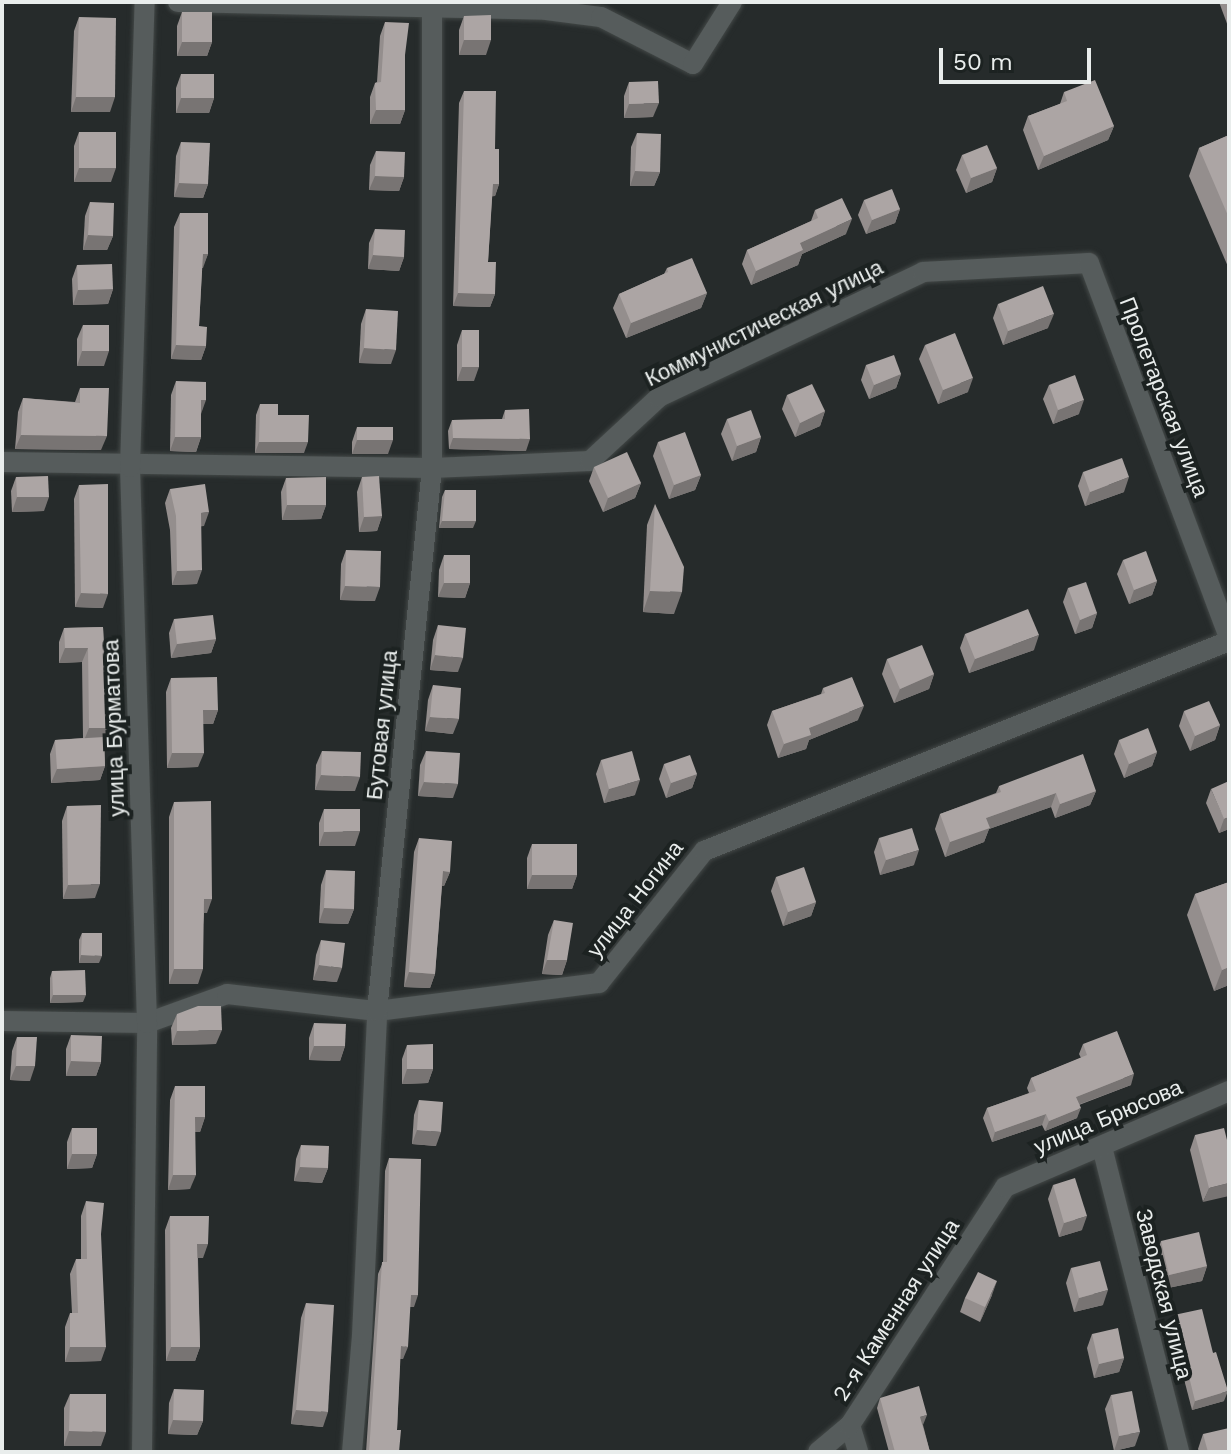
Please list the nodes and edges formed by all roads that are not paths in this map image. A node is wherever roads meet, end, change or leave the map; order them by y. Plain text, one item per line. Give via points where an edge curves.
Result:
1 (145, 2) edge
2 (178, 2) edge
3 (732, 2) edge
4 (431, 6) edge
5 (1089, 263) joint
6 (2, 462) edge
7 (130, 467) junction
8 (432, 468) junction
9 (1229, 639) edge
10 (377, 1011) junction
11 (2, 1021) edge
12 (147, 1023) junction
13 (1229, 1091) edge
14 (1102, 1147) junction
15 (1005, 1187) joint
16 (850, 1425) junction
17 (142, 1452) edge
18 (352, 1452) edge
19 (818, 1452) edge
20 (858, 1452) edge
21 (1179, 1452) edge

1 - 7 street, улица Бурматова
2 - 4 street
3 - 4 street via 693,64 601,17
4 - 8 street, Бутовая улица
5 - 8 street, Коммунистическая улица via 923,272 659,397 590,461
5 - 9 street, Пролетарская улица
6 - 7 street, Коммунистическая улица
7 - 8 street, Коммунистическая улица
7 - 12 street, улица Бурматова
8 - 10 street, Бутовая улица
9 - 10 street, улица Ногина via 704,851 599,983
10 - 12 street, улица Ногина via 227,994
10 - 18 street, Бутовая улица
11 - 12 street, улица Ногина
12 - 17 street, улица Бурматова
13 - 14 street, улица Брюсова
14 - 15 street, улица Брюсова
14 - 21 street, Заводская улица
15 - 16 street, 2-я Каменная улица
16 - 19 street, 2-я Каменная улица
16 - 20 street

